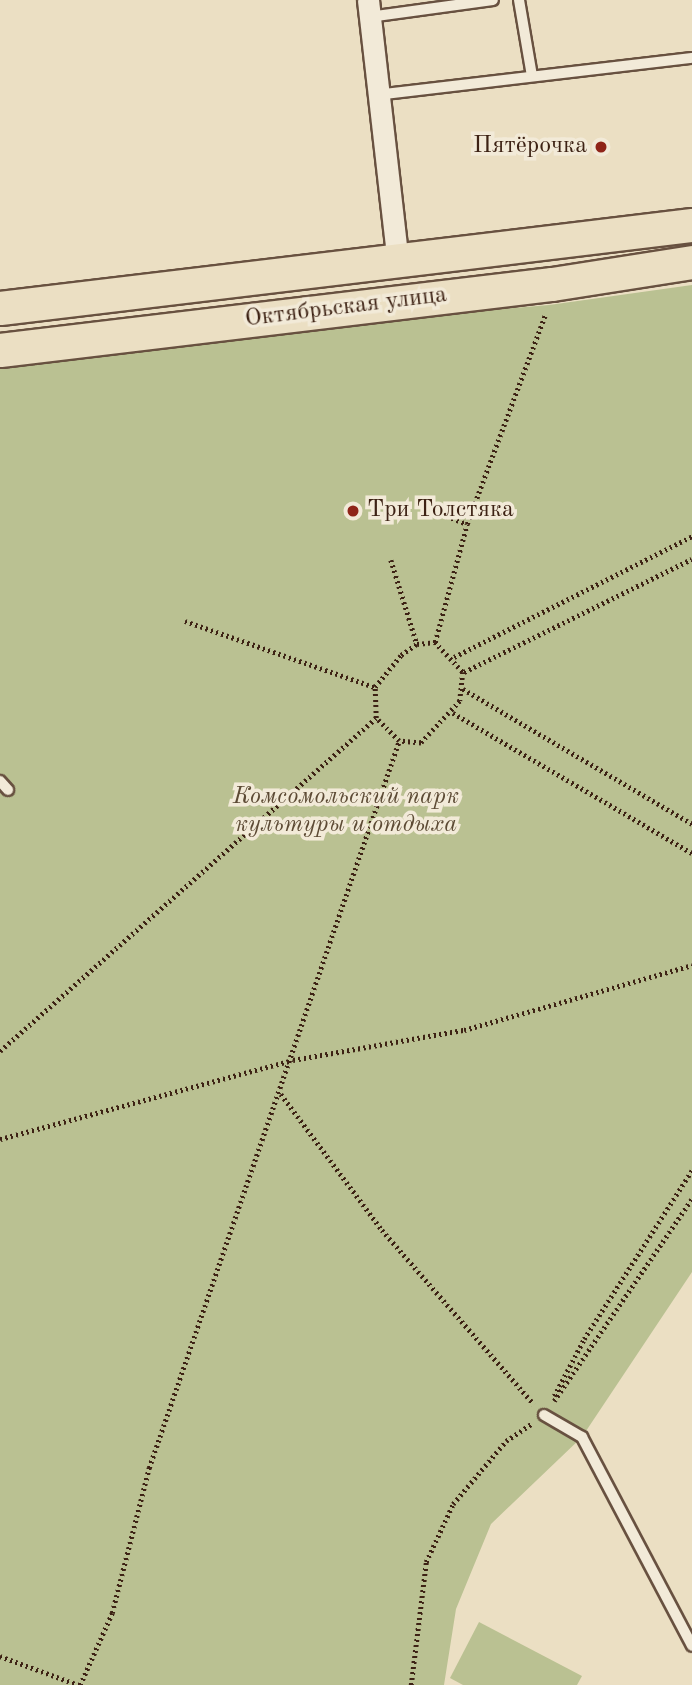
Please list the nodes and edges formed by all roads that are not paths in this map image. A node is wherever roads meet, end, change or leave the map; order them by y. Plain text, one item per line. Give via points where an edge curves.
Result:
1 (493, 0) edge
2 (519, 0) edge
3 (368, 8) edge
4 (692, 58) edge
5 (532, 76) junction
6 (376, 94) junction
7 (692, 225) edge
8 (692, 262) edge
9 (398, 263) junction
10 (0, 308) edge
11 (0, 349) edge
12 (544, 1415) road end
13 (692, 1646) edge

1 - 3 lane
2 - 5 lane
3 - 6 street
4 - 5 lane
5 - 6 lane
6 - 9 street
7 - 9 main road, Октябрьская улица
8 - 11 main road, Октябрьская улица via 552,284
9 - 10 main road, Октябрьская улица
12 - 13 lane via 582,1437

